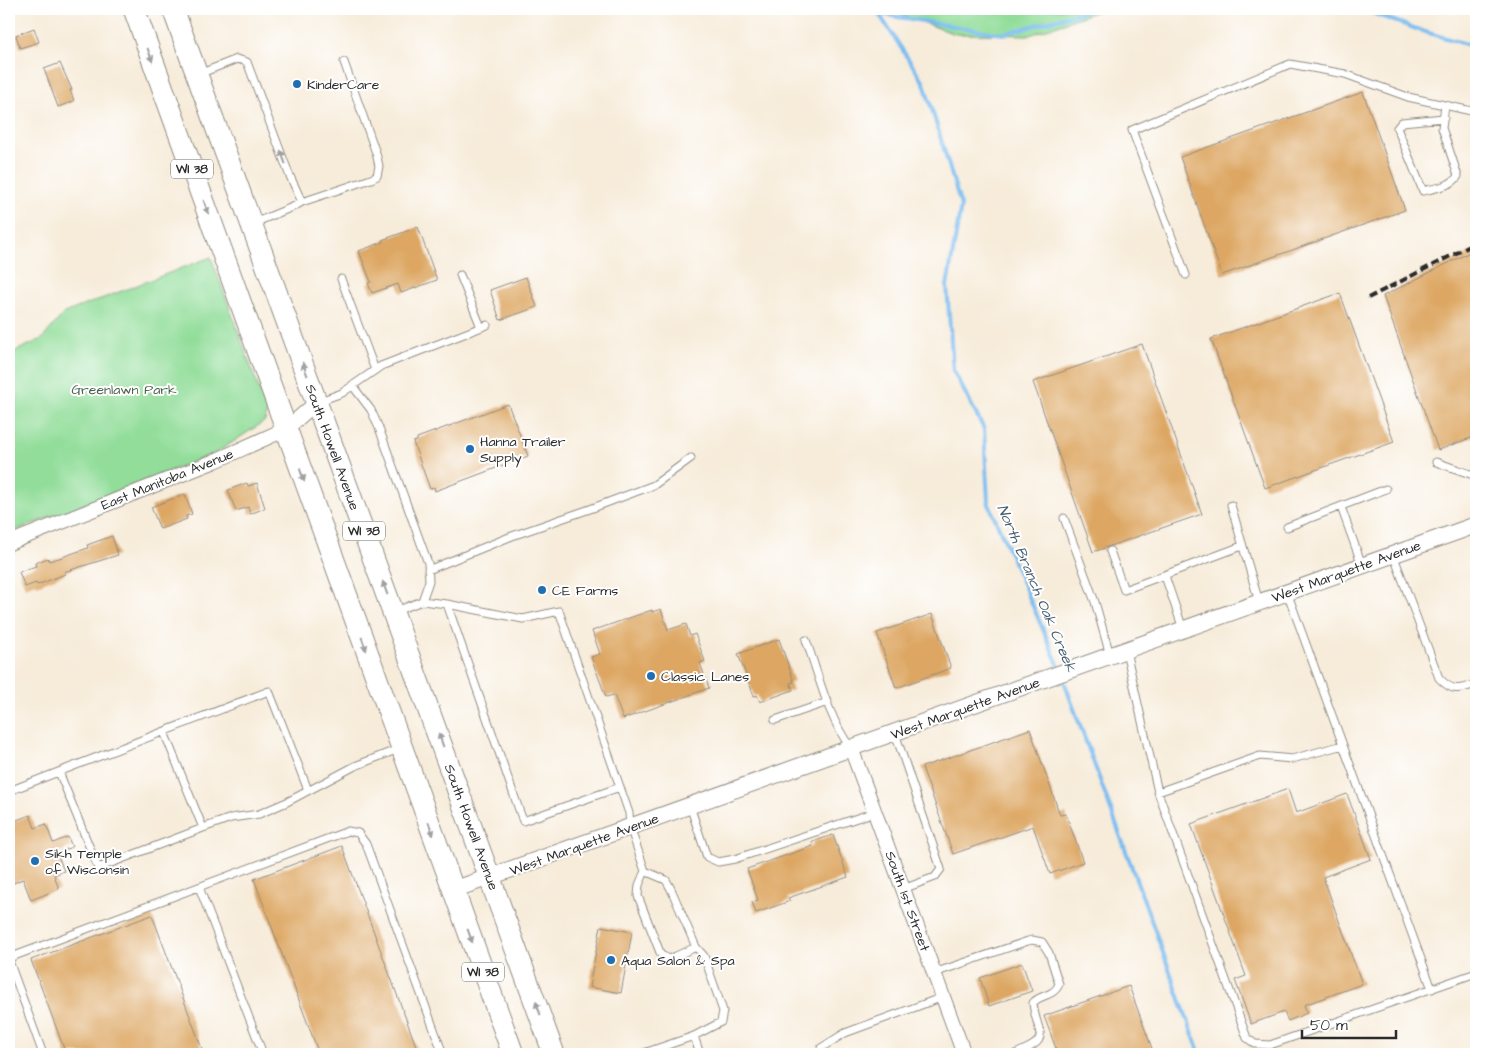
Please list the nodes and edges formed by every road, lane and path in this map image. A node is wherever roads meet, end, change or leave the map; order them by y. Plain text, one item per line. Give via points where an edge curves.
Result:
1 (134, 9) edge
2 (173, 9) edge
3 (344, 62) dead end
4 (197, 74) junction
5 (1445, 105) junction
6 (1476, 112) edge
7 (1444, 118) junction
8 (302, 202) junction
9 (252, 224) junction
10 (460, 275) dead end
11 (1186, 275) dead end
12 (341, 279) dead end
13 (375, 370) junction
14 (352, 385) junction
15 (317, 402) junction
16 (286, 429) junction
17 (691, 458) dead end
18 (1436, 462) dead end
19 (1476, 476) edge
20 (1386, 490) dead end
21 (1231, 505) dead end
22 (1340, 507) junction
23 (1064, 518) dead end
24 (1476, 524) edge
25 (1287, 526) dead end
26 (9, 543) edge
27 (1242, 546) junction
28 (1110, 551) dead end
29 (1393, 554) junction
30 (1362, 565) junction
31 (428, 570) junction
32 (1165, 576) junction
33 (1287, 592) junction
34 (422, 601) junction
35 (1260, 602) junction
36 (447, 604) junction
37 (394, 612) junction
38 (1183, 629) junction
39 (806, 640) dead end
40 (1126, 650) junction
41 (1110, 656) junction
42 (1476, 684) edge
43 (828, 702) junction
44 (775, 720) dead end
45 (164, 732) junction
46 (895, 733) junction
47 (1343, 745) junction
48 (401, 748) junction
49 (851, 748) junction
50 (59, 772) junction
51 (620, 787) junction
52 (308, 790) junction
53 (9, 792) edge
54 (1158, 792) junction
55 (690, 806) junction
56 (875, 812) junction
57 (630, 827) junction
58 (203, 828) junction
59 (645, 871) junction
60 (490, 877) junction
61 (200, 887) junction
62 (904, 889) junction
63 (454, 890) junction
64 (696, 947) junction
65 (9, 960) edge
66 (934, 973) junction
67 (1476, 973) edge
68 (1432, 989) junction
69 (943, 997) junction
70 (694, 1036) junction
71 (43, 1054) edge
72 (263, 1054) edge
73 (443, 1054) edge
74 (513, 1054) edge
75 (554, 1054) edge
76 (641, 1054) edge
77 (700, 1054) edge
78 (820, 1054) edge
79 (964, 1054) edge
80 (1014, 1054) edge

1 -> 16 main road, WI 38
2 - 4 main road, South Howell Avenue / WI 38
3 - 8 lane via 376,153 377,176
8 -> 4 lane via 247,62 237,59
4 - 9 main road, South Howell Avenue / WI 38
5 - 6 lane
5 - 7 lane
5 - 11 lane via 1345,74 1290,64 1132,130
7 - 7 lane via 1442,128 1458,176 1448,184 1423,191 1396,128 1402,122
8 - 9 lane
15 -> 9 main road, South Howell Avenue / WI 38
10 - 13 lane via 484,326
12 - 13 lane
13 - 14 lane
14 - 15 lane
14 - 31 lane via 371,410 379,428
15 - 16 street, East Manitoba Avenue
37 -> 15 main road, South Howell Avenue / WI 38
16 - 26 street, East Manitoba Avenue via 215,461
16 -> 48 main road, WI 38
17 - 31 lane via 654,484
18 - 19 lane
20 - 22 lane
21 - 27 lane
22 - 25 lane
22 - 30 lane
23 - 41 lane via 1095,602
24 - 29 street, West Marquette Avenue
27 - 32 lane
27 - 35 lane
28 - 32 lane via 1124,590
29 - 30 street, West Marquette Avenue
29 - 42 lane via 1438,678 1447,687 1456,689
30 - 33 street, West Marquette Avenue
31 - 34 lane via 429,581
32 - 38 lane
33 - 35 street, West Marquette Avenue
33 - 47 lane
34 - 36 lane
34 - 37 lane
35 - 38 street, West Marquette Avenue
36 - 51 lane via 523,619 559,611
36 - 51 lane via 523,821
60 -> 37 main road, South Howell Avenue / WI 38
38 - 40 street, West Marquette Avenue
39 - 43 lane
40 - 41 street, West Marquette Avenue
40 - 54 lane
41 - 46 street, West Marquette Avenue
43 - 44 lane
43 - 49 lane via 842,737
45 - 50 lane
45 - 52 lane via 269,691
45 - 58 lane
46 - 49 street, West Marquette Avenue
46 - 62 lane via 941,870 935,877
47 - 54 lane via 1292,759 1260,756
47 - 68 lane
48 - 52 lane via 355,766
48 -> 63 main road, WI 38
49 - 55 street, West Marquette Avenue
49 - 56 street, South 1st Street
50 - 53 lane
50 - 58 lane via 98,868
51 - 57 lane
52 - 58 lane via 259,814 231,818
54 - 68 lane via 1247,1038 1255,1044 1270,1046
55 - 56 lane via 707,857 718,862
55 - 57 street, West Marquette Avenue
56 - 62 street, South 1st Street
57 - 59 lane
57 - 60 street, West Marquette Avenue
59 - 64 lane via 666,880
59 - 64 lane via 638,896 661,955 669,959
60 - 63 street, West Marquette Avenue
75 -> 60 main road, South Howell Avenue / WI 38
61 - 65 lane
61 - 72 lane
61 - 73 lane via 348,831 358,833 366,844
62 - 66 street, South 1st Street
63 -> 74 main road, WI 38
64 - 70 lane via 704,956 723,1011 721,1022
65 - 71 lane
66 - 69 street, South 1st Street
66 - 80 lane via 1032,940 1042,942 1059,984 1054,992 1033,1003 1041,1033 1039,1042
67 - 68 lane
69 - 78 lane via 845,1033 821,1048
69 - 79 street, South 1st Street
70 - 76 lane
70 - 77 lane

